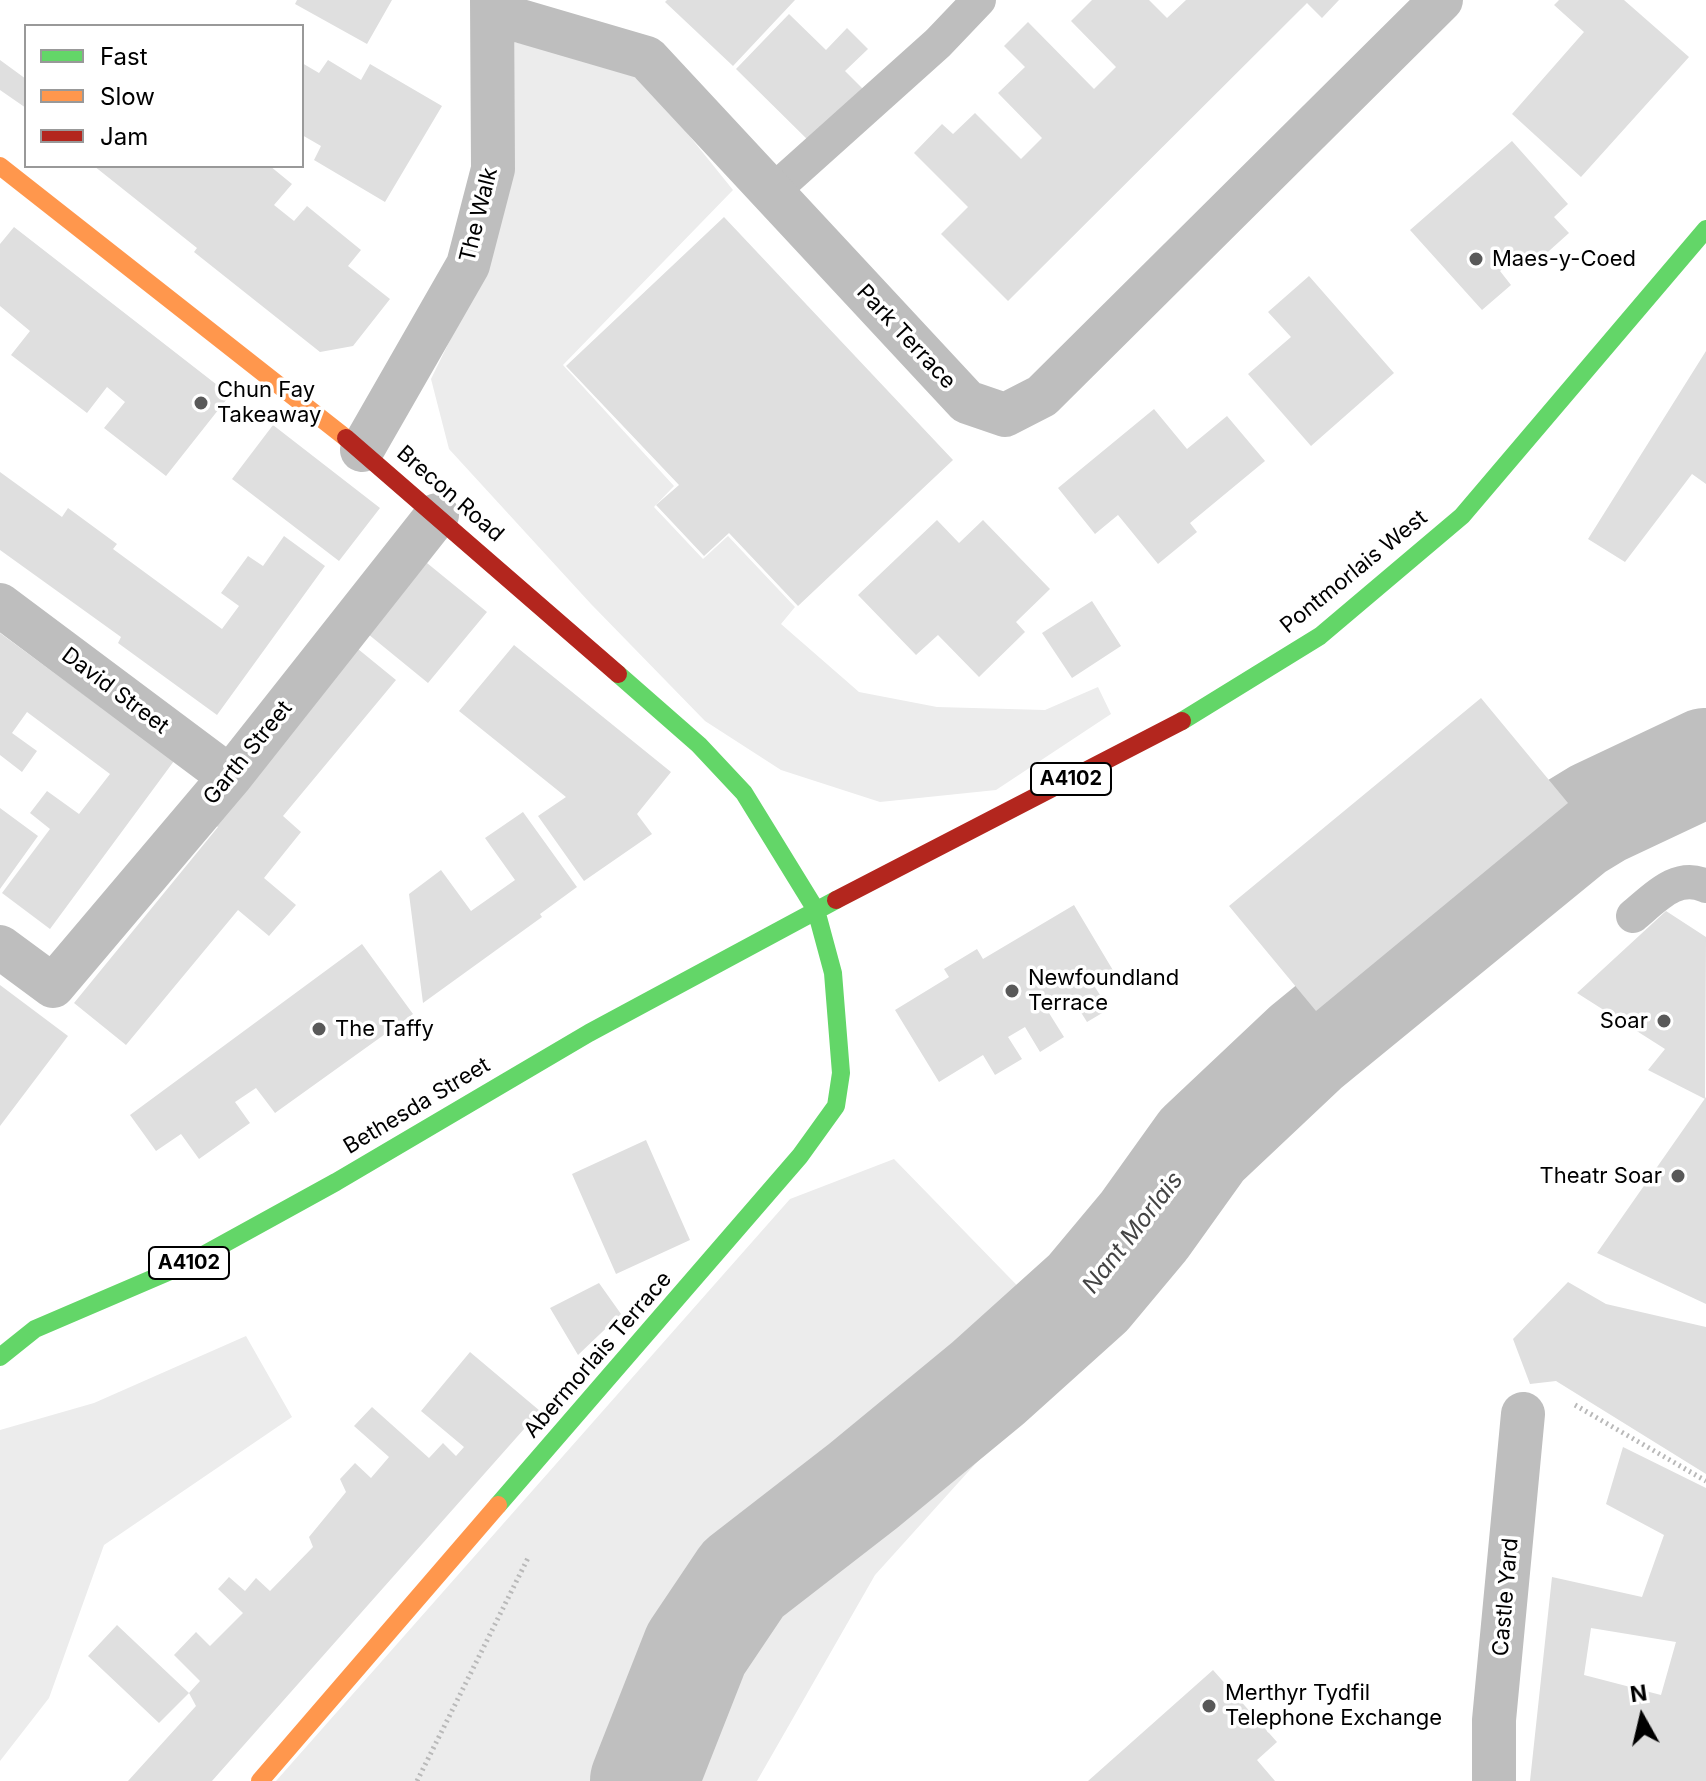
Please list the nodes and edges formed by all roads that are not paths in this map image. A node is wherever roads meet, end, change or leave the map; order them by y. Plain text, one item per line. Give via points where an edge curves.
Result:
1 (979, 0) edge
2 (1441, 0) edge
3 (492, 7) edge
4 (0, 166) edge
5 (768, 189) junction
6 (1706, 229) edge
7 (362, 450) junction
8 (437, 515) junction
9 (0, 605) edge
10 (230, 777) junction
11 (1700, 883) edge
12 (816, 910) junction
13 (1633, 916) dead end
14 (0, 947) edge
15 (0, 1329) edge
16 (35, 1329) junction
17 (0, 1357) edge
18 (1523, 1414) road end
19 (260, 1781) edge
20 (1494, 1781) edge

1 - 5 lane via 773,191
2 - 5 street, Park Terrace via 1042,396 1005,415 967,402
3 - 5 street, Park Terrace via 647,58
3 - 7 street, The Walk via 493,169 468,265
4 - 7 street, Brecon Road
6 - 12 street, Pontmorlais West / A4102 via 1462,516 1320,636 1165,731
7 - 8 street, Brecon Road
8 - 10 street, Garth Street
8 - 12 street, Brecon Road via 699,745 744,793
9 - 10 street, David Street
10 - 14 street, Garth Street via 53,986
11 - 13 lane via 1676,884
12 - 16 street, Bethesda Street / A4102 via 589,1033 189,1263
12 - 19 street, Abermorlais Terrace via 833,973 840,1035 836,1106 800,1156
15 - 16 street, Bethesda Street / A4102
16 - 17 street, Bethesda Street / A4102
18 - 20 street, Castle Yard via 1494,1720

